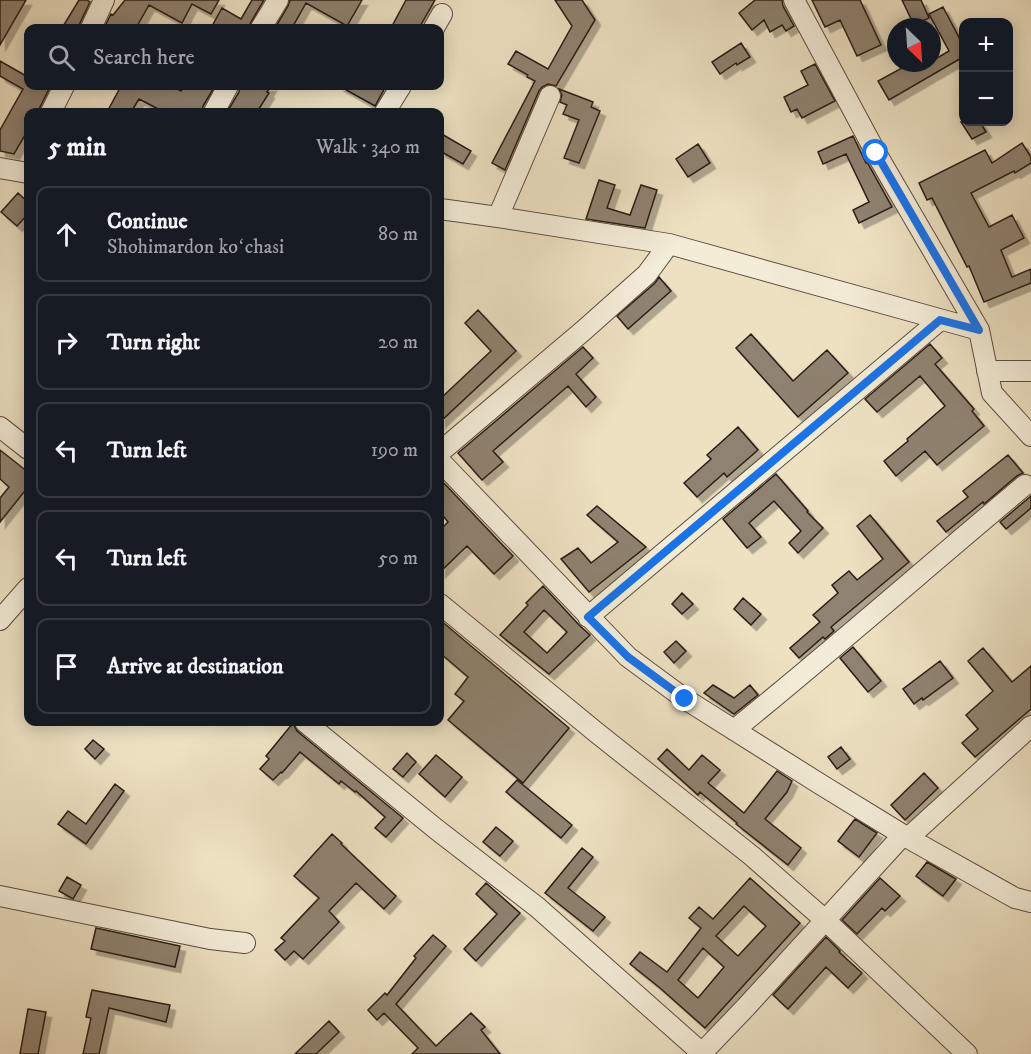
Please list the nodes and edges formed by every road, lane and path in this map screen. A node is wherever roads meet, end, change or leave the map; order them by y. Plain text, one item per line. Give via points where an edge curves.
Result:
1 (104, 0) edge
2 (278, 0) edge
3 (794, 0) edge
4 (93, 24) edge
5 (263, 24) edge
6 (62, 90) edge
7 (226, 90) edge
8 (398, 90) edge
9 (550, 96) dead end
10 (53, 108) edge
11 (216, 108) edge
12 (387, 108) edge
13 (0, 168) edge
14 (24, 168) edge
15 (444, 210) edge
16 (498, 217) junction
17 (669, 244) junction
18 (940, 320) junction
19 (979, 330) junction
20 (987, 371) junction
21 (1031, 371) edge
22 (0, 426) edge
23 (1031, 436) edge
24 (24, 446) edge
25 (444, 447) edge
26 (444, 453) edge
27 (1025, 485) dead end
28 (24, 593) edge
29 (444, 607) edge
30 (588, 617) junction
31 (0, 620) edge
32 (310, 726) edge
33 (1031, 726) edge
34 (735, 730) junction
35 (905, 836) junction
36 (0, 896) edge
37 (1031, 902) edge
38 (825, 920) junction
39 (245, 943) dead end
40 (703, 1054) edge
41 (967, 1054) edge

1 - 4 street
2 - 5 street
3 - 19 street via 876,153
6 - 10 street
7 - 11 street
8 - 12 street
9 - 16 street
13 - 14 street
15 - 16 street
16 - 17 street
17 - 18 street
17 - 25 street via 647,274
18 - 19 street
18 - 30 street
19 - 20 street
20 - 21 street
20 - 23 street via 992,393
22 - 24 street
26 - 30 street
27 - 34 street
28 - 31 street
29 - 38 street via 752,856
30 - 34 street via 628,657
32 - 40 street via 537,906
33 - 35 street
34 - 35 street
35 - 37 street via 1015,898
35 - 38 street
36 - 39 street
38 - 40 street
38 - 41 street

